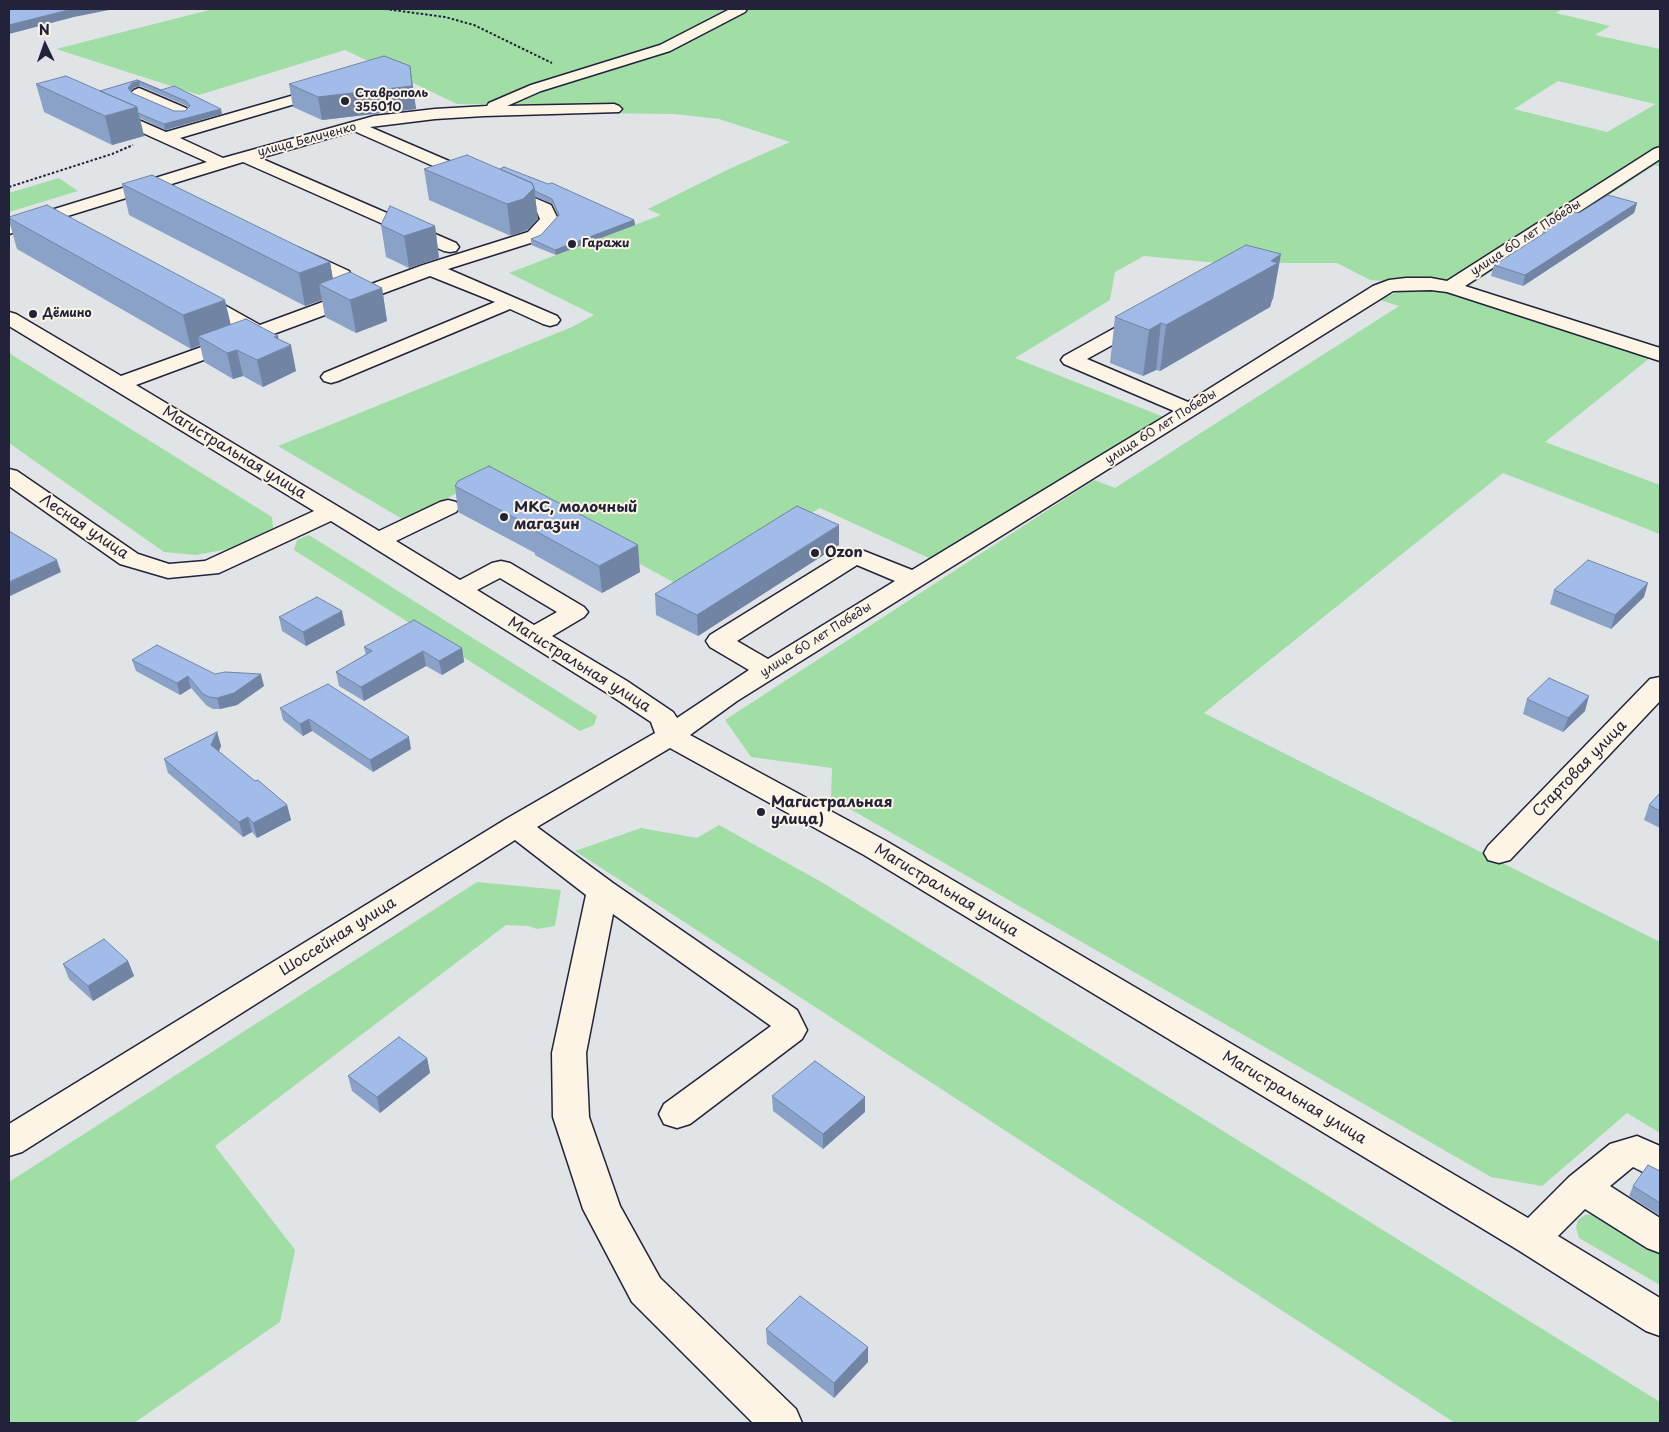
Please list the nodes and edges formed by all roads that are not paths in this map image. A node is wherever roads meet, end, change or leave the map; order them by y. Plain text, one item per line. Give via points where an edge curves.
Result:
1 (740, 9) edge
2 (341, 86) edge
3 (139, 93) dead end
4 (154, 100) junction
5 (97, 107) edge
6 (484, 110) junction
7 (614, 110) dead end
8 (181, 111) edge
9 (114, 114) junction
10 (354, 126) junction
11 (160, 136) junction
12 (1660, 152) edge
13 (245, 156) junction
14 (222, 163) junction
15 (158, 183) junction
16 (176, 192) edge
17 (9, 229) edge
18 (281, 244) edge
19 (450, 247) dead end
20 (430, 269) junction
21 (342, 275) edge
22 (1450, 287) junction
23 (184, 290) edge
24 (509, 301) junction
25 (1166, 307) edge
26 (9, 318) edge
27 (550, 320) dead end
28 (260, 333) junction
29 (1660, 355) edge
30 (330, 377) dead end
31 (120, 384) junction
32 (1190, 410) junction
33 (9, 476) edge
34 (448, 507) dead end
35 (332, 512) junction
36 (378, 540) junction
37 (914, 580) junction
38 (459, 590) junction
39 (534, 636) junction
40 (768, 670) junction
41 (1660, 685) edge
42 (670, 736) junction
43 (516, 826) junction
44 (1499, 853) dead end
45 (602, 891) junction
46 (677, 1114) dead end
47 (9, 1142) edge
48 (1660, 1164) edge
49 (1582, 1188) junction
50 (1660, 1237) edge
51 (1531, 1239) junction
52 (1660, 1319) edge
53 (781, 1423) edge

1 - 6 street via 665,48 536,88
2 - 11 street
3 - 4 street
4 - 8 street
4 - 9 street
5 - 9 street
6 - 7 street, улица Беличенко
6 - 10 street, улица Беличенко via 395,118
9 - 11 street
10 - 13 street, улица Беличенко
10 - 20 street via 545,209 549,219 534,236
11 - 14 street
12 - 22 street, улица 60 лет Победы
13 - 14 street, улица Беличенко
13 - 19 street
14 - 15 street, улица Беличенко
15 - 16 street
15 - 17 street, улица Беличенко
18 - 21 street
20 - 24 street
20 - 28 street
22 - 29 street
22 - 32 street, улица 60 лет Победы via 1406,284 1380,290
23 - 28 street
24 - 27 street
24 - 30 street via 499,308
25 - 32 street via 1071,360
26 - 31 street, Магистральная улица
28 - 31 street
31 - 35 street, Магистральная улица
32 - 37 street, улица 60 лет Победы
33 - 35 street, Лесная улица via 129,559 168,570 210,568
34 - 36 street
35 - 36 street, Магистральная улица
36 - 38 street, Магистральная улица
37 - 40 street, улица 60 лет Победы
37 - 40 street via 855,556 719,641
38 - 39 street, Магистральная улица
38 - 39 street via 501,568 575,612
39 - 42 street, Магистральная улица via 663,718
40 - 42 street, улица 60 лет Победы
41 - 44 street, Стартовая улица
42 - 43 street, Шоссейная улица
42 - 51 street, Магистральная улица via 875,848
43 - 45 street
43 - 47 street, Шоссейная улица
45 - 46 street via 785,1019 790,1030
45 - 53 street via 569,1053 571,1117 602,1209 646,1290
48 - 49 street via 1637,1151 1623,1154
49 - 50 street
49 - 51 street
51 - 52 street, Магистральная улица

